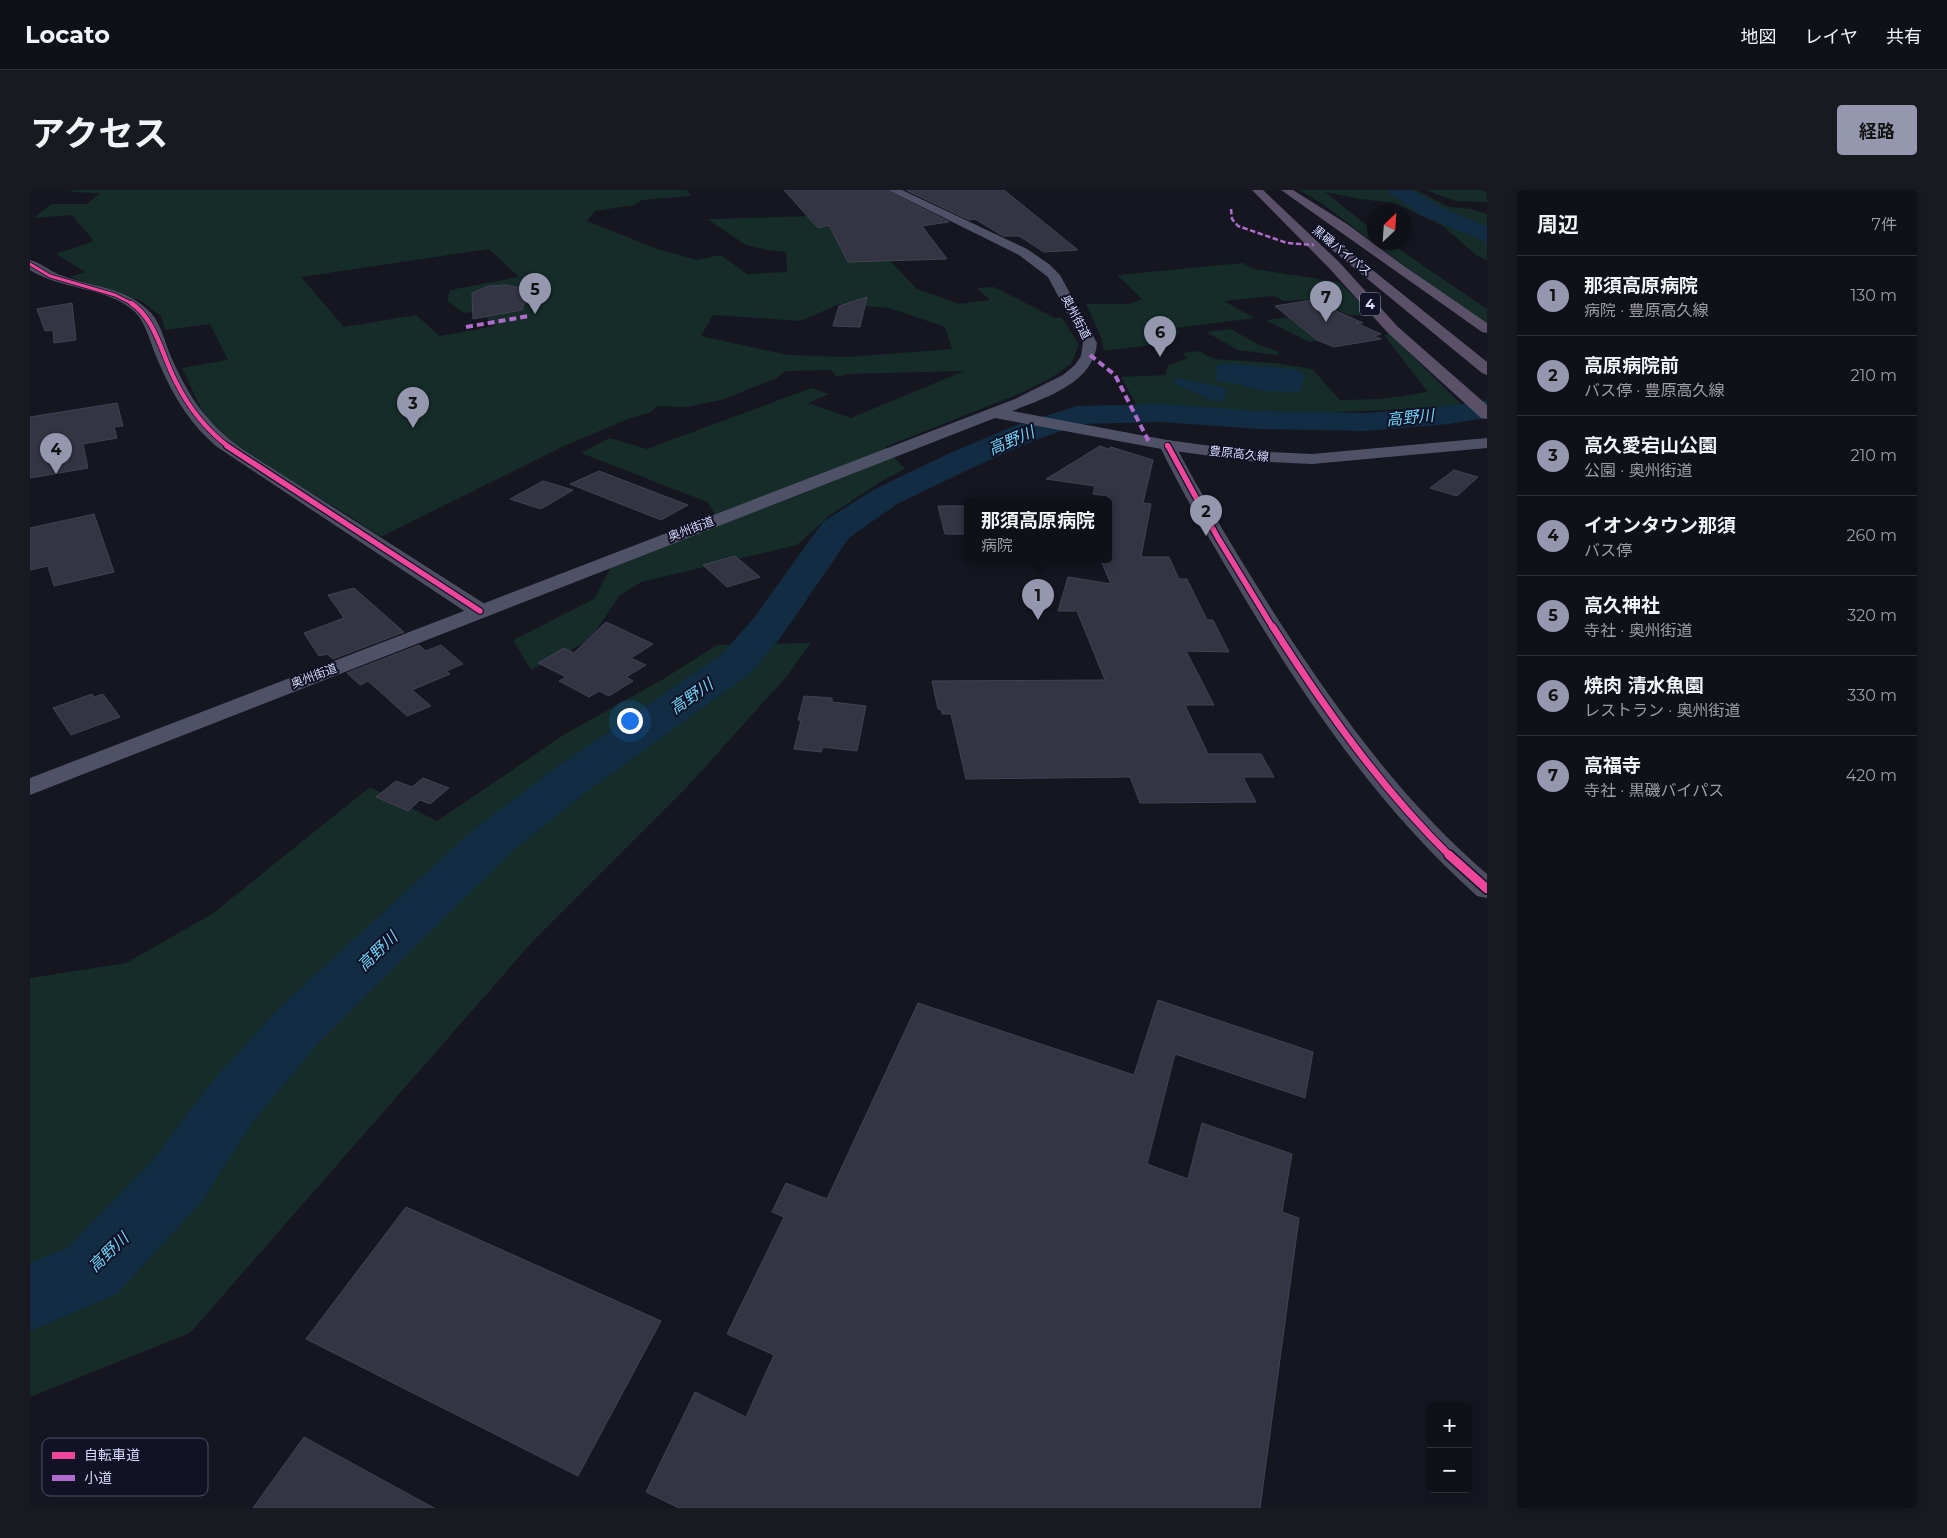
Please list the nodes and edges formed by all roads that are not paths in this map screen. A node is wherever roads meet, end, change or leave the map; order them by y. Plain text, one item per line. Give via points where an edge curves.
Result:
1 (893, 190) edge
2 (1256, 190) edge
3 (1266, 190) edge
4 (1286, 190) edge
5 (30, 264) edge
6 (1487, 329) edge
7 (1487, 370) edge
8 (994, 413) junction
9 (1487, 414) edge
10 (1487, 443) edge
11 (1167, 445) junction
12 (480, 611) junction
13 (30, 788) edge
14 (1487, 889) edge

1 - 8 main road, 奥州街道 via 1023,252 1044,267 1053,275 1090,343 1090,355 1078,372 1062,383
2 - 9 highway, 4 via 1334,264 1393,330
3 - 7 highway, 黒磯バイパス / 4
4 - 6 highway
5 - 12 street via 51,276 129,301 142,309 176,385 199,421 216,438
8 - 11 main road, 豊原高久線
8 - 12 main road, 奥州街道
10 - 11 main road, 豊原高久線 via 1294,459
11 - 14 street via 1229,559 1326,709 1399,805
12 - 13 main road, 奥州街道

